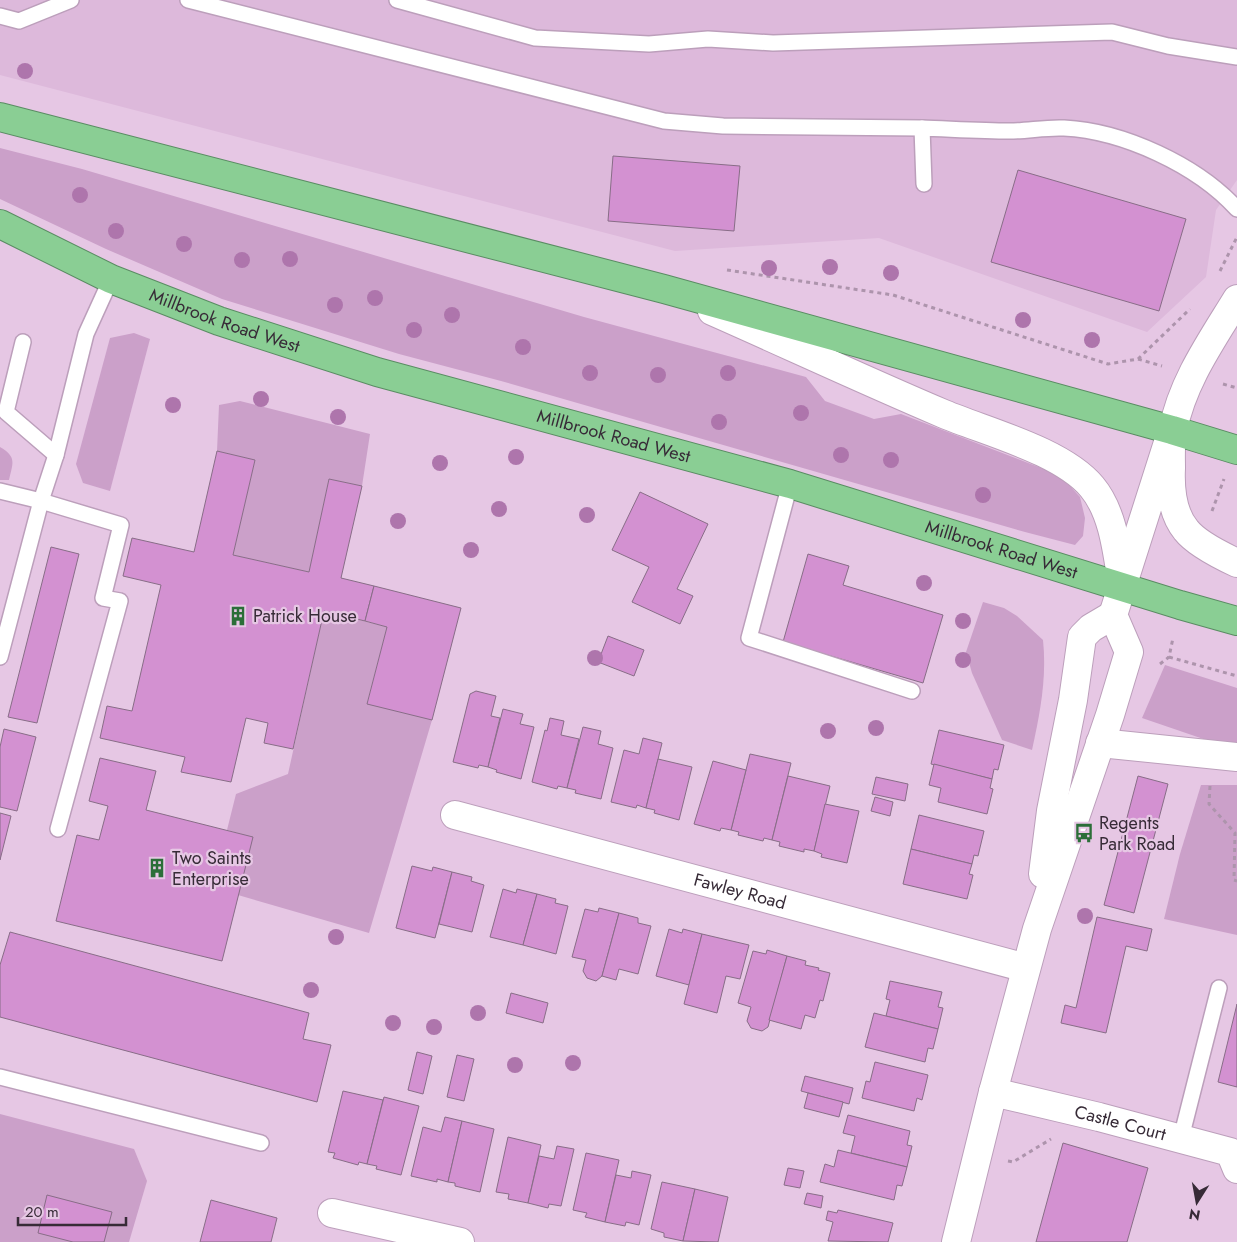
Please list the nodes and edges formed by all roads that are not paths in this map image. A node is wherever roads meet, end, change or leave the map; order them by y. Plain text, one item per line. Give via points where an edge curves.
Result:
1 (71, 0) edge
2 (188, 0) edge
3 (397, 0) edge
4 (0, 16) edge
5 (1237, 57) edge
6 (0, 117) edge
7 (922, 128) junction
8 (924, 184) dead end
9 (1237, 209) edge
10 (0, 224) edge
11 (111, 280) junction
12 (664, 289) junction
13 (1237, 299) edge
14 (23, 342) dead end
15 (1172, 430) junction
16 (1237, 450) edge
17 (56, 455) junction
18 (790, 484) junction
19 (0, 491) edge
20 (41, 501) junction
21 (1237, 563) edge
22 (1123, 587) junction
23 (1113, 616) junction
24 (1237, 621) edge
25 (0, 657) edge
26 (912, 691) dead end
27 (1100, 743) junction
28 (1224, 756) edge
29 (454, 815) dead end
30 (58, 829) dead end
31 (1037, 929) junction
32 (1026, 968) junction
33 (1219, 988) dead end
34 (0, 1077) edge
35 (993, 1092) junction
36 (1181, 1138) junction
37 (261, 1142) dead end
38 (1237, 1169) edge
39 (332, 1213) dead end
40 (460, 1242) edge
41 (956, 1242) edge

1 - 4 lane via 19,21
2 - 7 lane via 664,122 723,126
3 - 5 lane via 535,38 649,44 708,39 773,43 1112,32 1168,46
6 - 12 highway
7 - 8 lane
7 - 9 lane via 1010,131 1063,128 1128,140 1165,157 1208,183
10 - 11 highway, Millbrook Road West
11 - 17 lane via 86,334
11 - 18 highway, Millbrook Road West via 219,321 378,372
12 - 15 highway
12 - 22 street via 944,414 1054,458 1073,470 1093,488 1105,509
13 - 15 street via 1193,374
14 - 17 lane via 6,412
15 - 16 highway
15 - 21 street via 1170,479 1178,518 1186,531 1219,555
15 - 22 street
17 - 20 lane
18 - 22 highway, Millbrook Road West
18 - 26 lane via 749,638
19 - 20 lane
20 - 25 lane
20 - 30 lane via 121,525 103,598 120,601
22 - 23 street
22 - 24 highway, Millbrook Road West
23 - 27 street via 1129,652
23 - 31 street via 1091,628 1080,644 1074,700 1051,811
27 - 28 street
27 - 31 street
29 - 32 street, Fawley Road
31 - 32 street
32 - 35 street
33 - 36 lane
34 - 37 lane
35 - 36 street, Castle Court
35 - 41 street
36 - 38 street, Castle Court via 1230,1152
39 - 40 street

